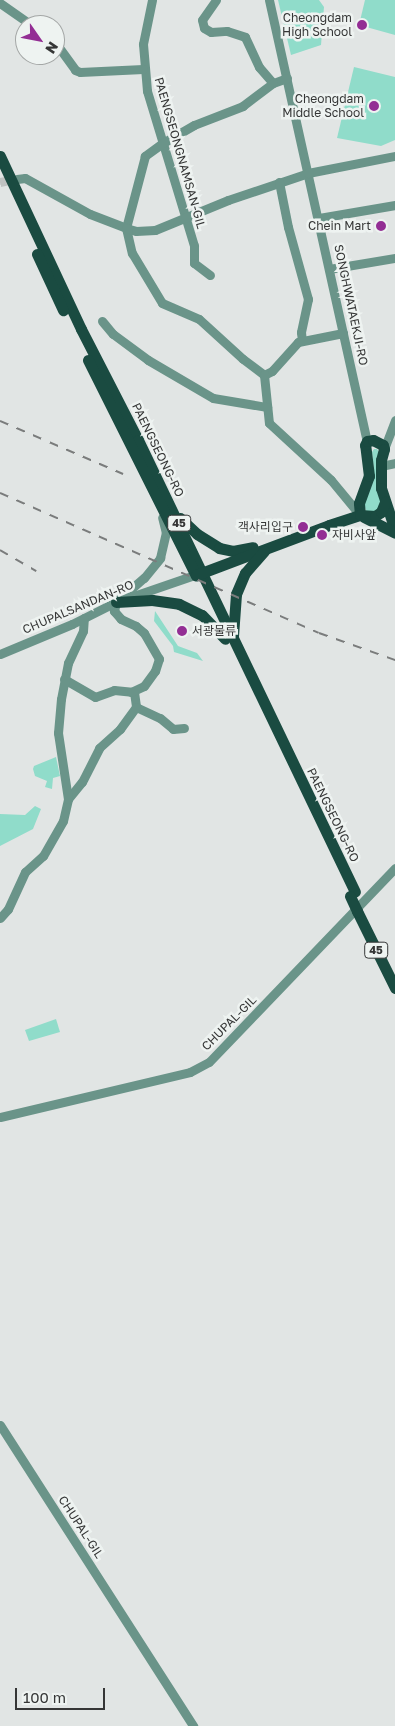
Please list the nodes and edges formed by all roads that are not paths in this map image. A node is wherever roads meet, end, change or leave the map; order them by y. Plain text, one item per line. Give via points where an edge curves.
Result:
1 (152, 0) edge
2 (216, 0) edge
3 (269, 0) edge
4 (0, 3) edge
5 (17, 15) edge
6 (65, 55) edge
7 (144, 69) junction
8 (287, 78) junction
9 (273, 83) junction
10 (164, 142) junction
11 (0, 156) edge
12 (395, 156) edge
13 (308, 173) junction
14 (0, 176) edge
15 (17, 179) tunnel mouth
16 (279, 182) junction
17 (395, 205) edge
18 (319, 218) junction
19 (186, 220) junction
20 (126, 228) junction
21 (395, 258) edge
22 (329, 269) junction
23 (210, 275) dead end
24 (102, 321) dead end
25 (343, 333) junction
26 (302, 341) junction
27 (264, 375) junction
28 (267, 407) junction
29 (395, 420) edge
30 (367, 441) junction
31 (384, 449) junction
32 (395, 462) edge
33 (381, 466) junction
34 (162, 498) junction
35 (385, 502) junction
36 (360, 516) junction
37 (395, 532) edge
38 (269, 547) junction
39 (199, 574) junction
40 (116, 602) junction
41 (84, 618) junction
42 (229, 639) junction
43 (0, 654) edge
44 (64, 679) junction
45 (131, 692) junction
46 (136, 707) junction
47 (184, 728) dead end
48 (68, 799) junction
49 (395, 868) edge
50 (359, 909) junction
51 (0, 918) edge
52 (395, 971) edge
53 (395, 988) edge
54 (0, 1117) edge
55 (0, 1425) edge
56 (193, 1726) edge

1 - 7 street, PAENGSEONGNAMSAN-GIL via 144,38
2 - 9 street via 202,20 204,28 245,37 259,66
3 - 8 street, SONGHWATAEKJI-RO
4 - 5 street
6 - 7 street via 80,72
7 - 10 street, PAENGSEONGNAMSAN-GIL via 146,91
8 - 9 street
8 - 13 street, SONGHWATAEKJI-RO
9 - 10 street via 243,106 194,125
10 - 19 street, PAENGSEONGNAMSAN-GIL
10 - 20 street via 144,156
11 - 34 main road, PAENGSEONG-RO / 45
12 - 13 street
13 - 16 street
13 - 18 street, SONGHWATAEKJI-RO
14 - 34 main road, PAENGSEONG-RO / 45 via 50,283
15 - 20 street via 25,178 90,214
16 - 19 street via 228,200
16 - 26 street via 308,298
17 - 18 street
18 - 22 street, SONGHWATAEKJI-RO
19 - 20 street via 155,230
19 - 23 street, PAENGSEONGNAMSAN-GIL via 194,246 194,263
20 - 27 street via 132,254 162,303 199,319
21 - 22 street
22 - 25 street, SONGHWATAEKJI-RO
24 - 28 street via 112,334 148,360 213,398
25 - 26 street
25 - 30 street, SONGHWATAEKJI-RO
26 - 27 street
27 - 28 street
28 - 36 street via 269,423 331,480
29 - 31 street
30 - 31 main road via 373,440
30 - 36 main road, SONGHWATAEKJI-RO via 364,450 369,476 358,502
31 - 33 main road
32 - 33 street
33 - 35 main road
34 - 38 main road via 185,524 214,546 233,551
34 - 39 main road, PAENGSEONG-RO / 45
34 - 40 street via 156,506 166,533 163,552 150,572
35 - 36 main road via 375,516
35 - 37 main road
36 - 37 main road
36 - 38 main road
38 - 39 main road
38 - 42 main road via 250,566 238,586
39 - 40 street, CHUPALSANDAN-RO
39 - 42 main road, PAENGSEONG-RO / 45
40 - 41 street, CHUPALSANDAN-RO
40 - 42 main road via 152,600 179,604 202,615
40 - 45 street via 114,611 144,633 159,659 144,686
41 - 43 street, CHUPALSANDAN-RO
41 - 44 street via 83,631
42 - 50 main road, PAENGSEONG-RO / 45, bridge
44 - 45 street via 95,697 114,690
44 - 48 street via 58,733
45 - 46 street via 134,692
46 - 47 street via 160,718 173,730
46 - 48 street via 120,729 99,748 82,782
48 - 51 street via 53,841 43,856 25,872 8,909
49 - 54 street, CHUPAL-GIL via 208,1062 190,1072
50 - 52 main road, 45
50 - 53 main road, 45
55 - 56 street, CHUPAL-GIL

